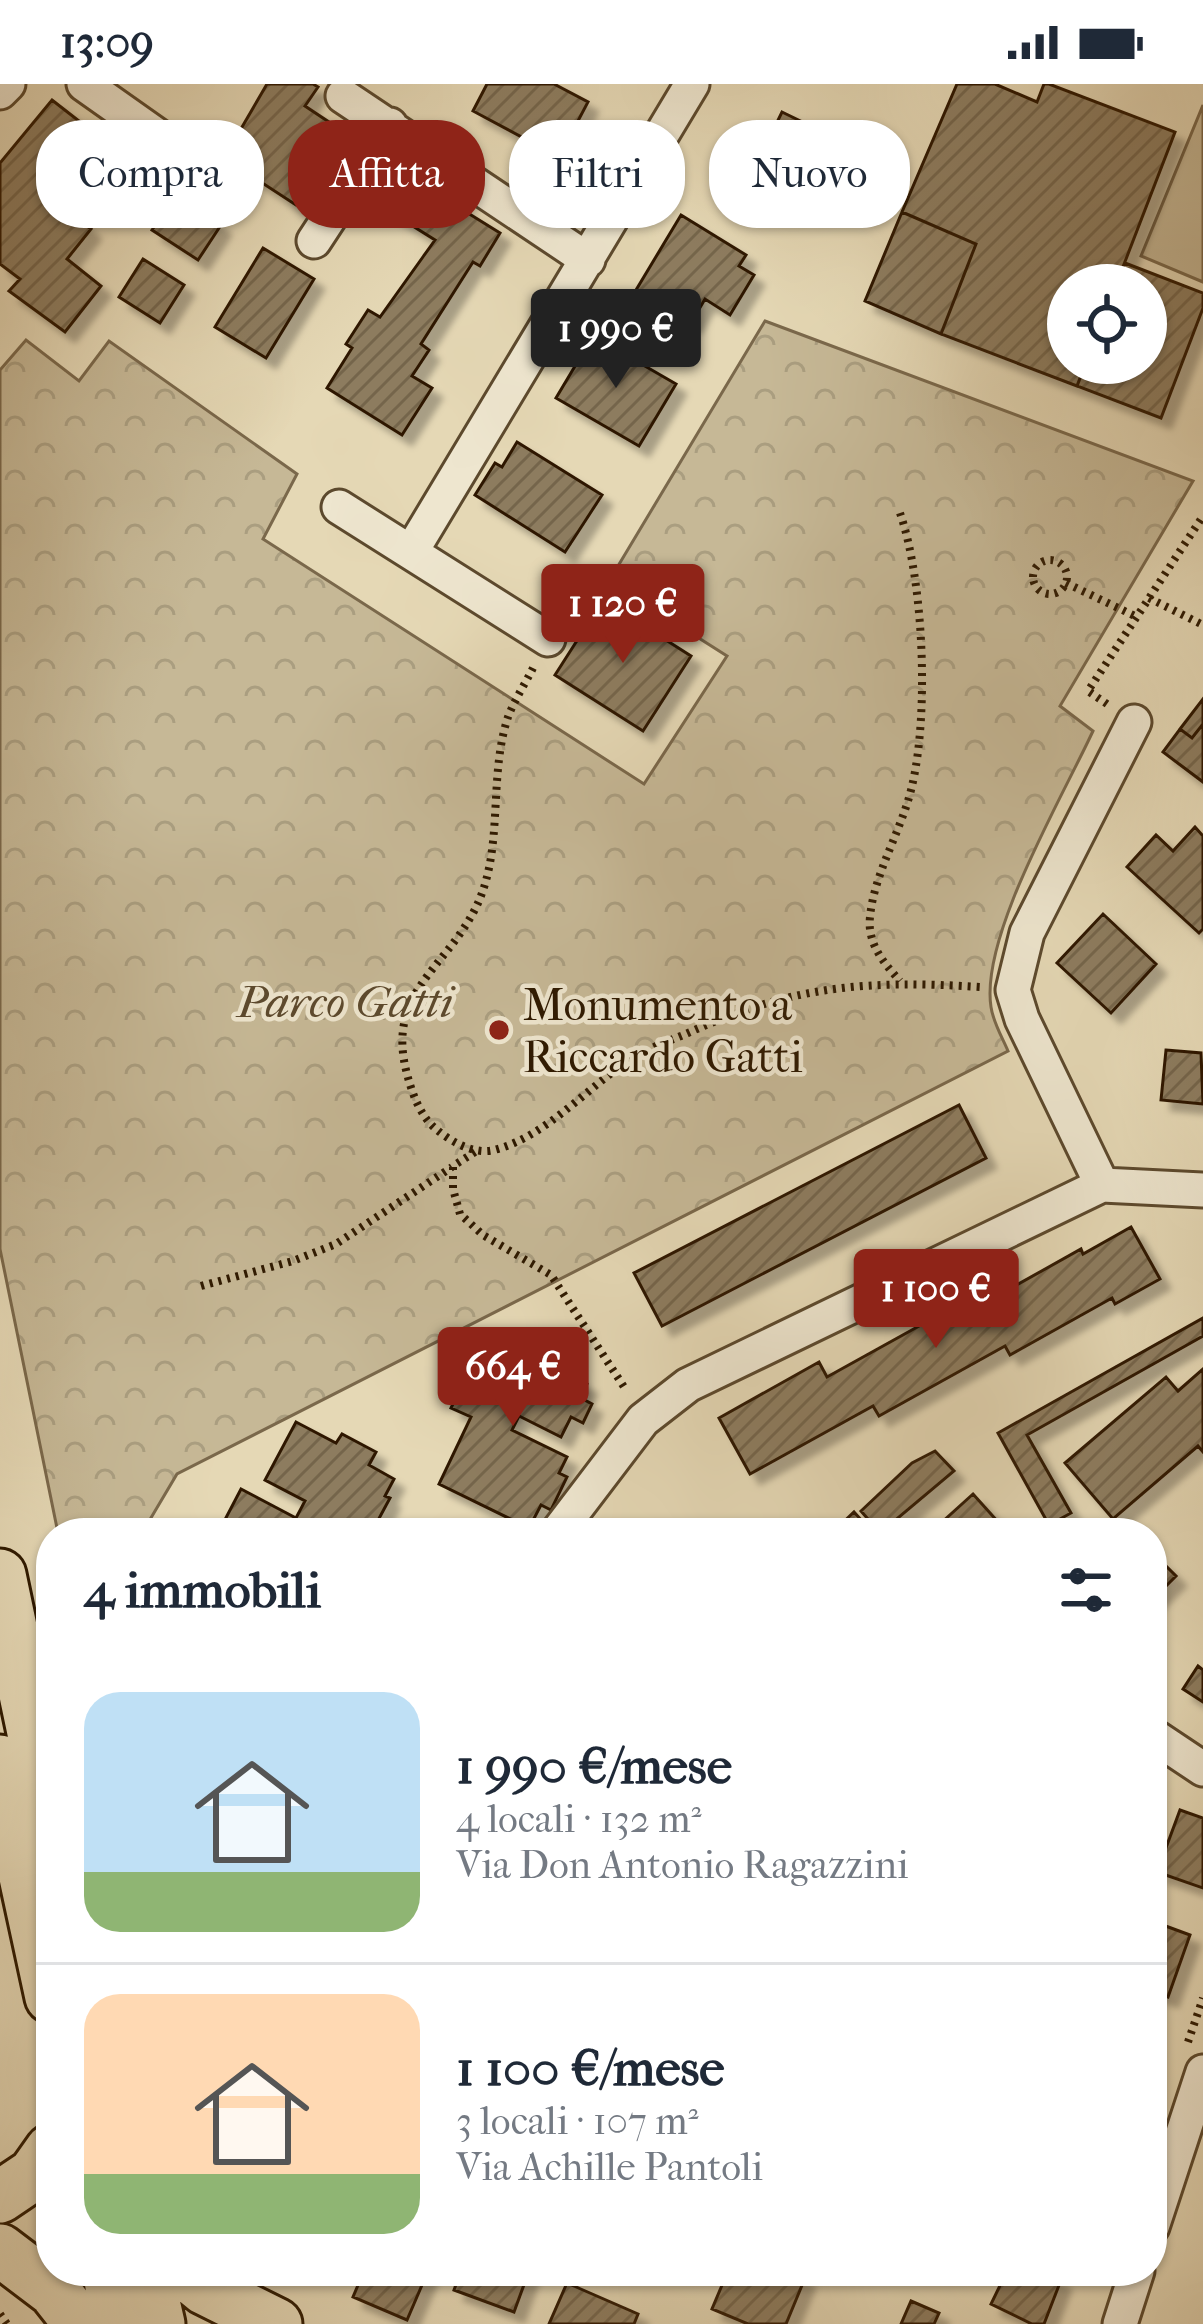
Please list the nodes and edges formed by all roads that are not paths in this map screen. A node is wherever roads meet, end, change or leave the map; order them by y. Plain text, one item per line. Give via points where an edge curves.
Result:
1 (8, 84) edge
2 (84, 84) edge
3 (692, 84) edge
4 (0, 92) edge
5 (343, 96) dead end
6 (135, 120) edge
7 (382, 120) edge
8 (485, 190) edge
9 (323, 228) edge
10 (314, 241) dead end
11 (588, 260) junction
12 (340, 507) dead end
13 (411, 552) junction
14 (548, 639) road end
15 (1134, 722) road end
16 (1102, 1185) junction
17 (1203, 1190) edge
18 (568, 1518) edge
19 (0, 1575) edge
20 (1167, 1745) edge
21 (36, 1747) edge
22 (0, 1761) edge
23 (1203, 1769) edge
24 (36, 1928) edge
25 (1203, 2072) edge
26 (36, 2171) edge
27 (1167, 2181) edge
28 (0, 2198) edge
29 (0, 2250) edge
30 (36, 2277) edge
31 (47, 2286) edge
32 (111, 2286) edge
33 (150, 2286) edge
34 (202, 2286) edge
35 (1132, 2286) edge
36 (80, 2324) edge
37 (119, 2324) edge
38 (159, 2324) edge
39 (275, 2324) edge
40 (1120, 2324) edge

1 - 4 street
2 - 6 street
3 - 11 street
5 - 7 street
8 - 11 street
9 - 10 street
11 - 13 street
12 - 13 street
13 - 14 street
15 - 16 street via 1027,933 1012,989
16 - 17 street
16 - 18 street via 688,1385 643,1420
19 - 21 main road
20 - 23 street
22 - 24 main road
25 - 27 street
26 - 28 main road
29 - 30 main road
31 - 36 main road
32 - 37 main road
33 - 38 main road
34 - 39 main road
35 - 40 street

